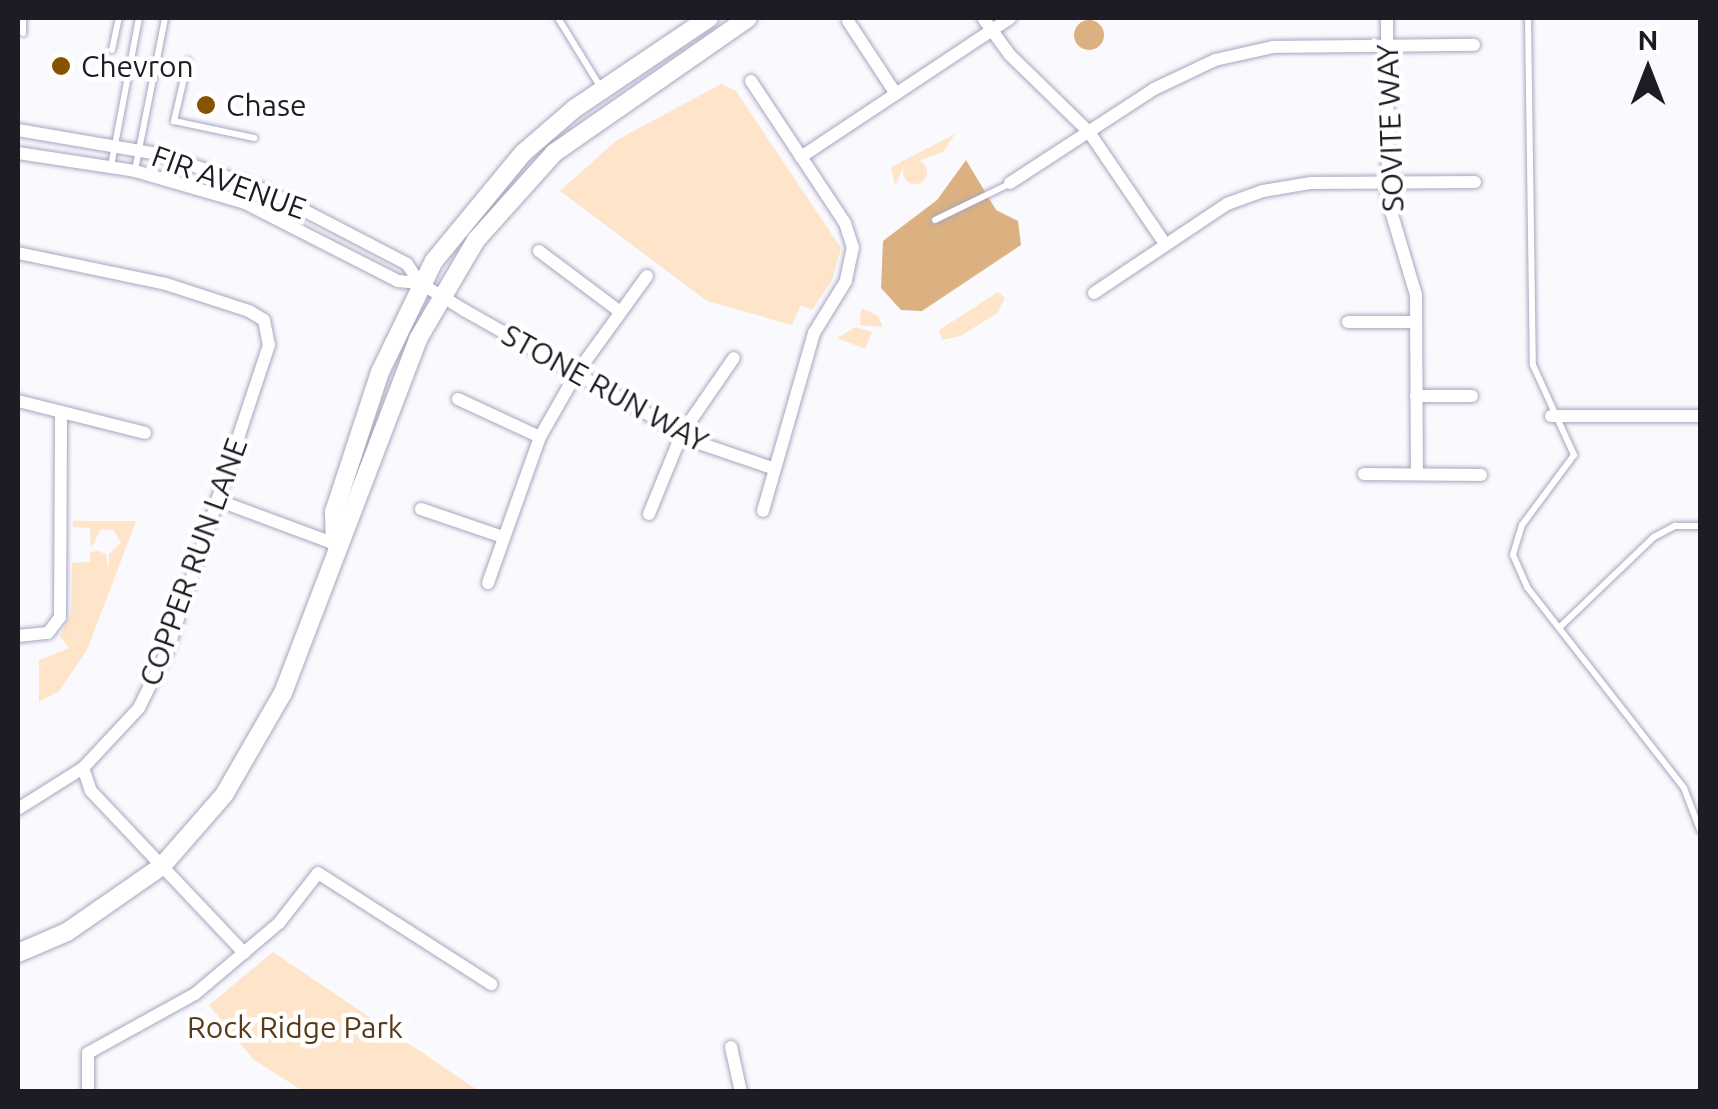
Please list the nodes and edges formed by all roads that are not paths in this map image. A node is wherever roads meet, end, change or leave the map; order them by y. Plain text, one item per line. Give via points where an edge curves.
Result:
1 (23, 18) edge
2 (119, 18) edge
3 (139, 18) edge
4 (165, 18) edge
5 (558, 18) edge
6 (709, 18) edge
7 (748, 18) edge
8 (984, 18) edge
9 (1010, 18) edge
10 (1387, 18) edge
11 (1528, 18) edge
12 (848, 21) dead end
13 (992, 30) junction
14 (23, 34) dead end
15 (1388, 45) junction
16 (1474, 45) dead end
17 (112, 50) dead end
18 (188, 61) dead end
19 (751, 81) dead end
20 (602, 89) junction
21 (896, 94) junction
22 (18, 130) edge
23 (1089, 132) junction
24 (254, 138) dead end
25 (116, 144) junction
26 (139, 149) junction
27 (18, 153) edge
28 (800, 157) junction
29 (111, 166) junction
30 (135, 171) junction
31 (531, 175) junction
32 (1387, 182) junction
33 (1475, 182) dead end
34 (1010, 184) joint
35 (935, 220) dead end
36 (1165, 244) junction
37 (539, 251) dead end
38 (18, 253) edge
39 (647, 276) dead end
40 (420, 283) junction
41 (1094, 293) dead end
42 (441, 296) junction
43 (619, 312) junction
44 (1348, 322) dead end
45 (1416, 322) junction
46 (734, 358) dead end
47 (576, 374) junction
48 (1416, 396) junction
49 (1472, 396) dead end
50 (458, 399) dead end
51 (18, 401) edge
52 (61, 412) junction
53 (1551, 416) junction
54 (1700, 416) edge
55 (145, 432) dead end
56 (682, 433) junction
57 (540, 438) junction
58 (775, 469) junction
59 (1364, 474) dead end
60 (1417, 474) junction
61 (1481, 474) dead end
62 (217, 500) junction
63 (421, 509) dead end
64 (763, 511) dead end
65 (650, 514) dead end
66 (1700, 526) edge
67 (502, 537) junction
68 (335, 544) junction
69 (488, 584) dead end
70 (1560, 627) junction
71 (18, 636) edge
72 (83, 768) junction
73 (18, 810) edge
74 (1700, 830) edge
75 (162, 866) junction
76 (18, 953) edge
77 (244, 953) junction
78 (491, 984) dead end
79 (731, 1048) dead end
80 (88, 1092) edge
81 (741, 1092) edge

1 - 14 lane
2 - 17 lane
3 - 25 lane
4 - 26 lane
5 - 20 lane
6 - 20 main road
7 - 31 main road via 602,117
8 - 13 street
9 - 13 street
10 - 15 street, SOVITE WAY
11 - 53 lane via 1532,345
12 - 21 street
13 - 21 street
13 - 23 street
15 - 16 street
15 - 23 street via 1273,46 1214,60
15 - 32 street, SOVITE WAY
18 - 24 lane via 174,120
19 - 28 street
20 - 31 main road via 600,104 554,141
20 - 40 main road via 502,176
21 - 28 street
22 - 25 street, FIR AVENUE
23 - 34 street
23 - 36 street
25 - 26 street, FIR AVENUE
25 - 29 lane
26 - 30 lane
26 - 40 street, FIR AVENUE via 292,202 407,264
27 - 29 street, FIR AVENUE
28 - 58 street via 845,223 853,256 814,333
29 - 30 street, FIR AVENUE
30 - 40 street, FIR AVENUE via 245,202 398,282
31 - 42 main road via 476,240
32 - 33 street
32 - 36 street via 1264,191 1228,204
32 - 45 street, SOVITE WAY via 1390,218 1413,282
34 - 35 lane
36 - 41 street
37 - 43 street
38 - 62 street, COPPER RUN LANE via 166,284 264,320 269,346
39 - 43 street
40 - 42 street, FIR AVENUE
40 - 68 main road via 334,512
42 - 47 street, STONE RUN WAY
42 - 68 main road via 397,391 356,513
43 - 47 street
44 - 45 street
45 - 48 street, SOVITE WAY
46 - 56 street
47 - 56 street, STONE RUN WAY
47 - 57 street
48 - 49 street
48 - 60 street, SOVITE WAY
50 - 57 street
51 - 52 street
52 - 55 street
52 - 71 street via 60,617 48,634
53 - 54 street
53 - 70 lane via 1574,455 1522,525 1513,555
56 - 58 street, STONE RUN WAY
56 - 65 street
57 - 67 street
58 - 64 street
59 - 60 street
60 - 61 street
62 - 68 street
62 - 72 street, COPPER RUN LANE via 168,649 139,708
63 - 67 street
66 - 70 lane via 1675,526 1654,538
67 - 69 street
68 - 75 main road via 260,738 224,795
70 - 74 lane via 1684,788
72 - 73 street, COPPER RUN LANE
72 - 75 street via 91,790
75 - 76 main road via 68,932
75 - 77 street
77 - 78 street via 287,915 318,874
77 - 80 street via 161,1018 88,1053
79 - 81 street

